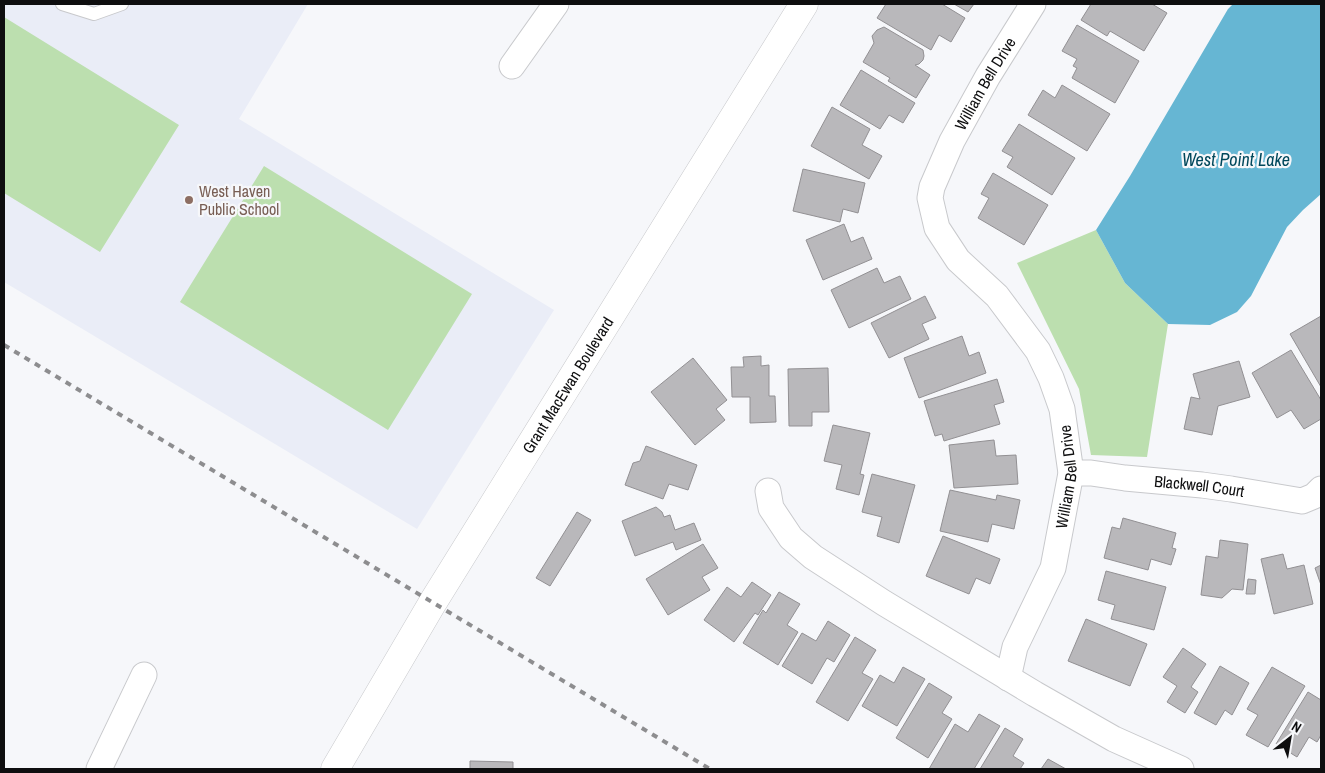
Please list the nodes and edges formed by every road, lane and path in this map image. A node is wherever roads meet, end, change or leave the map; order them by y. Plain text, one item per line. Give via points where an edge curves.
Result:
1 (62, 4) edge
2 (122, 4) edge
3 (556, 4) edge
4 (804, 4) edge
5 (1033, 4) edge
6 (512, 66) dead end
7 (1071, 473) junction
8 (1321, 489) edge
9 (768, 491) dead end
10 (144, 675) dead end
11 (1008, 678) junction
12 (99, 769) edge
13 (335, 769) edge
14 (1181, 769) edge

1 - 2 lane via 94,14
3 - 6 street
4 - 13 main road, Grant MacEwan Boulevard via 433,602
5 - 7 street, William Bell Drive via 952,141 930,198 937,228 958,260 997,296 1038,351 1062,409
7 - 8 street, Blackwell Court via 1202,485 1302,502
7 - 11 street, William Bell Drive via 1053,568 1015,647
9 - 11 street via 771,508 791,538 813,557
10 - 12 street
11 - 14 street via 1114,739

